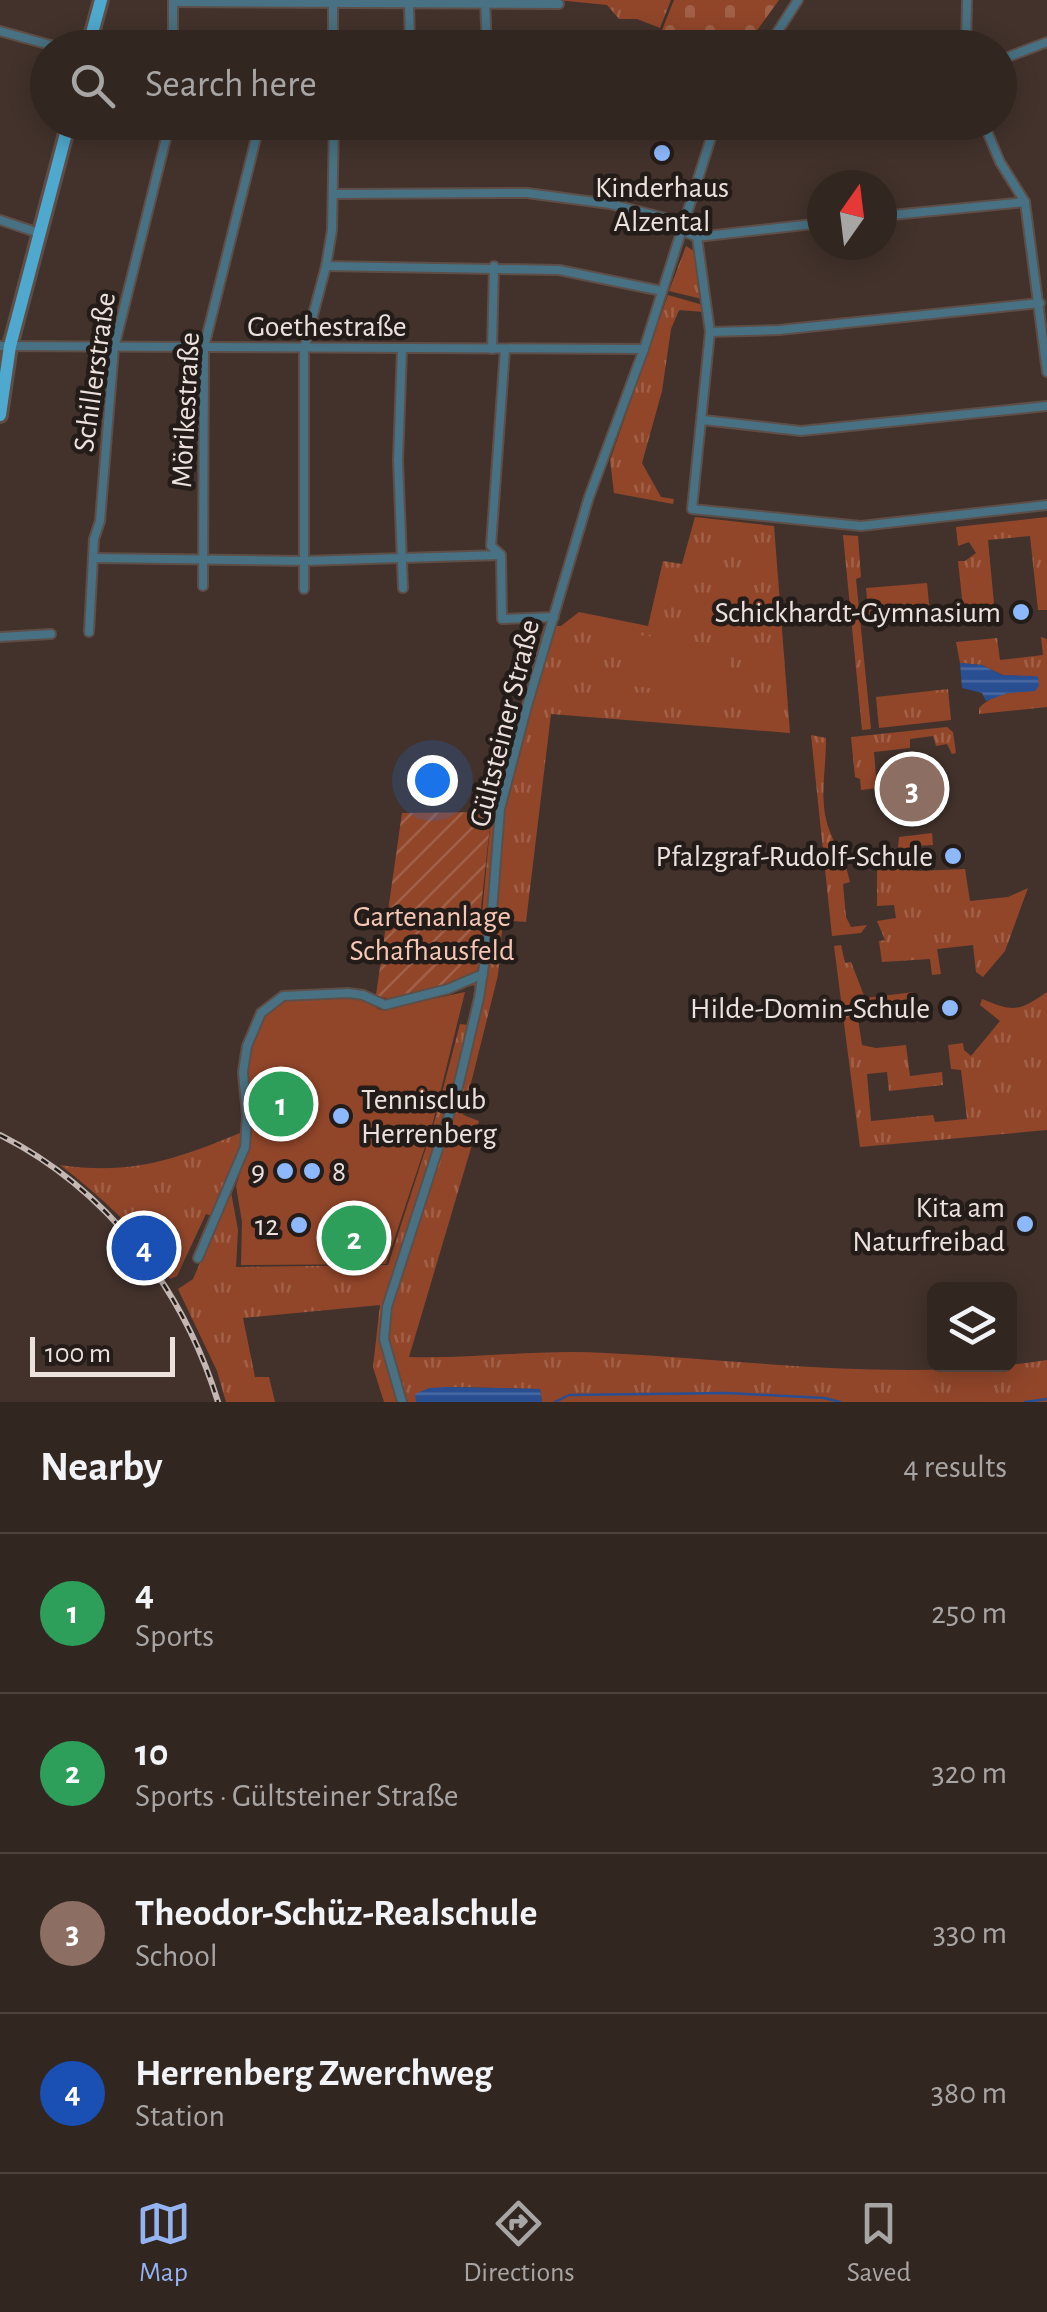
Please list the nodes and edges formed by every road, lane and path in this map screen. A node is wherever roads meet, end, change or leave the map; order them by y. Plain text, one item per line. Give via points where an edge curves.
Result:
1 (100, 0) edge
2 (798, 0) edge
3 (968, 0) edge
4 (173, 1) edge
5 (333, 1) edge
6 (409, 2) edge
7 (485, 2) edge
8 (559, 4) dead end
9 (0, 30) edge
10 (92, 30) edge
11 (173, 30) edge
12 (334, 30) edge
13 (410, 30) edge
14 (486, 30) edge
15 (779, 30) edge
16 (966, 30) edge
17 (30, 39) edge
18 (1047, 42) edge
19 (1017, 53) edge
20 (64, 140) edge
21 (166, 140) edge
22 (256, 140) edge
23 (334, 140) edge
24 (711, 140) edge
25 (991, 140) edge
26 (335, 194) junction
27 (1025, 202) junction
28 (897, 215) edge
29 (0, 220) edge
30 (807, 225) edge
31 (684, 227) junction
32 (39, 234) junction
33 (697, 237) junction
34 (326, 266) junction
35 (494, 266) junction
36 (662, 291) junction
37 (1040, 303) junction
38 (710, 332) junction
39 (5, 346) edge
40 (204, 347) junction
41 (114, 348) junction
42 (505, 348) junction
43 (402, 349) junction
44 (492, 349) junction
45 (644, 349) junction
46 (304, 350) junction
47 (1047, 372) edge
48 (1047, 406) edge
49 (0, 416) edge
50 (703, 420) junction
51 (1047, 505) edge
52 (501, 555) junction
53 (93, 558) junction
54 (203, 559) junction
55 (402, 560) junction
56 (304, 561) junction
57 (203, 586) dead end
58 (403, 588) dead end
59 (304, 589) dead end
60 (554, 617) junction
61 (90, 632) dead end
62 (50, 634) dead end
63 (0, 637) edge
64 (483, 974) junction
65 (198, 1258) dead end
66 (402, 1402) edge

1 - 10 main road
2 - 15 street
3 - 16 street
4 - 5 street
4 - 11 street
5 - 6 street
5 - 12 street
6 - 7 street
6 - 13 street
7 - 8 street
7 - 14 street
9 - 17 street
18 - 19 street
20 - 32 main road
21 - 41 street, Schillerstraße
22 - 40 street, Mörikestraße
23 - 26 street
24 - 31 street, Gültsteiner Straße
25 - 27 street
26 - 31 street via 562,196
26 - 34 street
27 - 28 street
27 - 37 street
29 - 32 street
30 - 33 street
31 - 33 street
31 - 36 street, Gültsteiner Straße
32 - 39 main road
33 - 38 street
34 - 35 street
34 - 46 street
35 - 36 street via 559,270
35 - 44 street
36 - 45 street, Gültsteiner Straße
37 - 38 street
37 - 47 street
38 - 50 street
39 - 41 street, Goethestraße
39 - 49 main road
40 - 41 street, Goethestraße
40 - 46 street, Goethestraße
40 - 54 street, Mörikestraße
41 - 53 street, Schillerstraße
42 - 44 street, Goethestraße
42 - 45 street, Goethestraße
42 - 52 street via 490,546
43 - 44 street, Goethestraße
43 - 46 street, Goethestraße
43 - 55 street
45 - 60 street, Gültsteiner Straße via 589,497
46 - 56 street
48 - 50 street via 801,431
50 - 51 street via 692,509 862,526
52 - 55 street
52 - 60 street via 502,619
53 - 54 street
53 - 61 street, Schillerstraße
54 - 56 street
54 - 57 street, Mörikestraße
55 - 56 street
55 - 58 street
56 - 59 street
60 - 64 street, Gültsteiner Straße via 500,810
62 - 63 street
64 - 65 street via 385,1004 348,993 283,996 261,1013 246,1046 245,1147
64 - 66 street, Gültsteiner Straße via 457,1090 387,1307 384,1340

